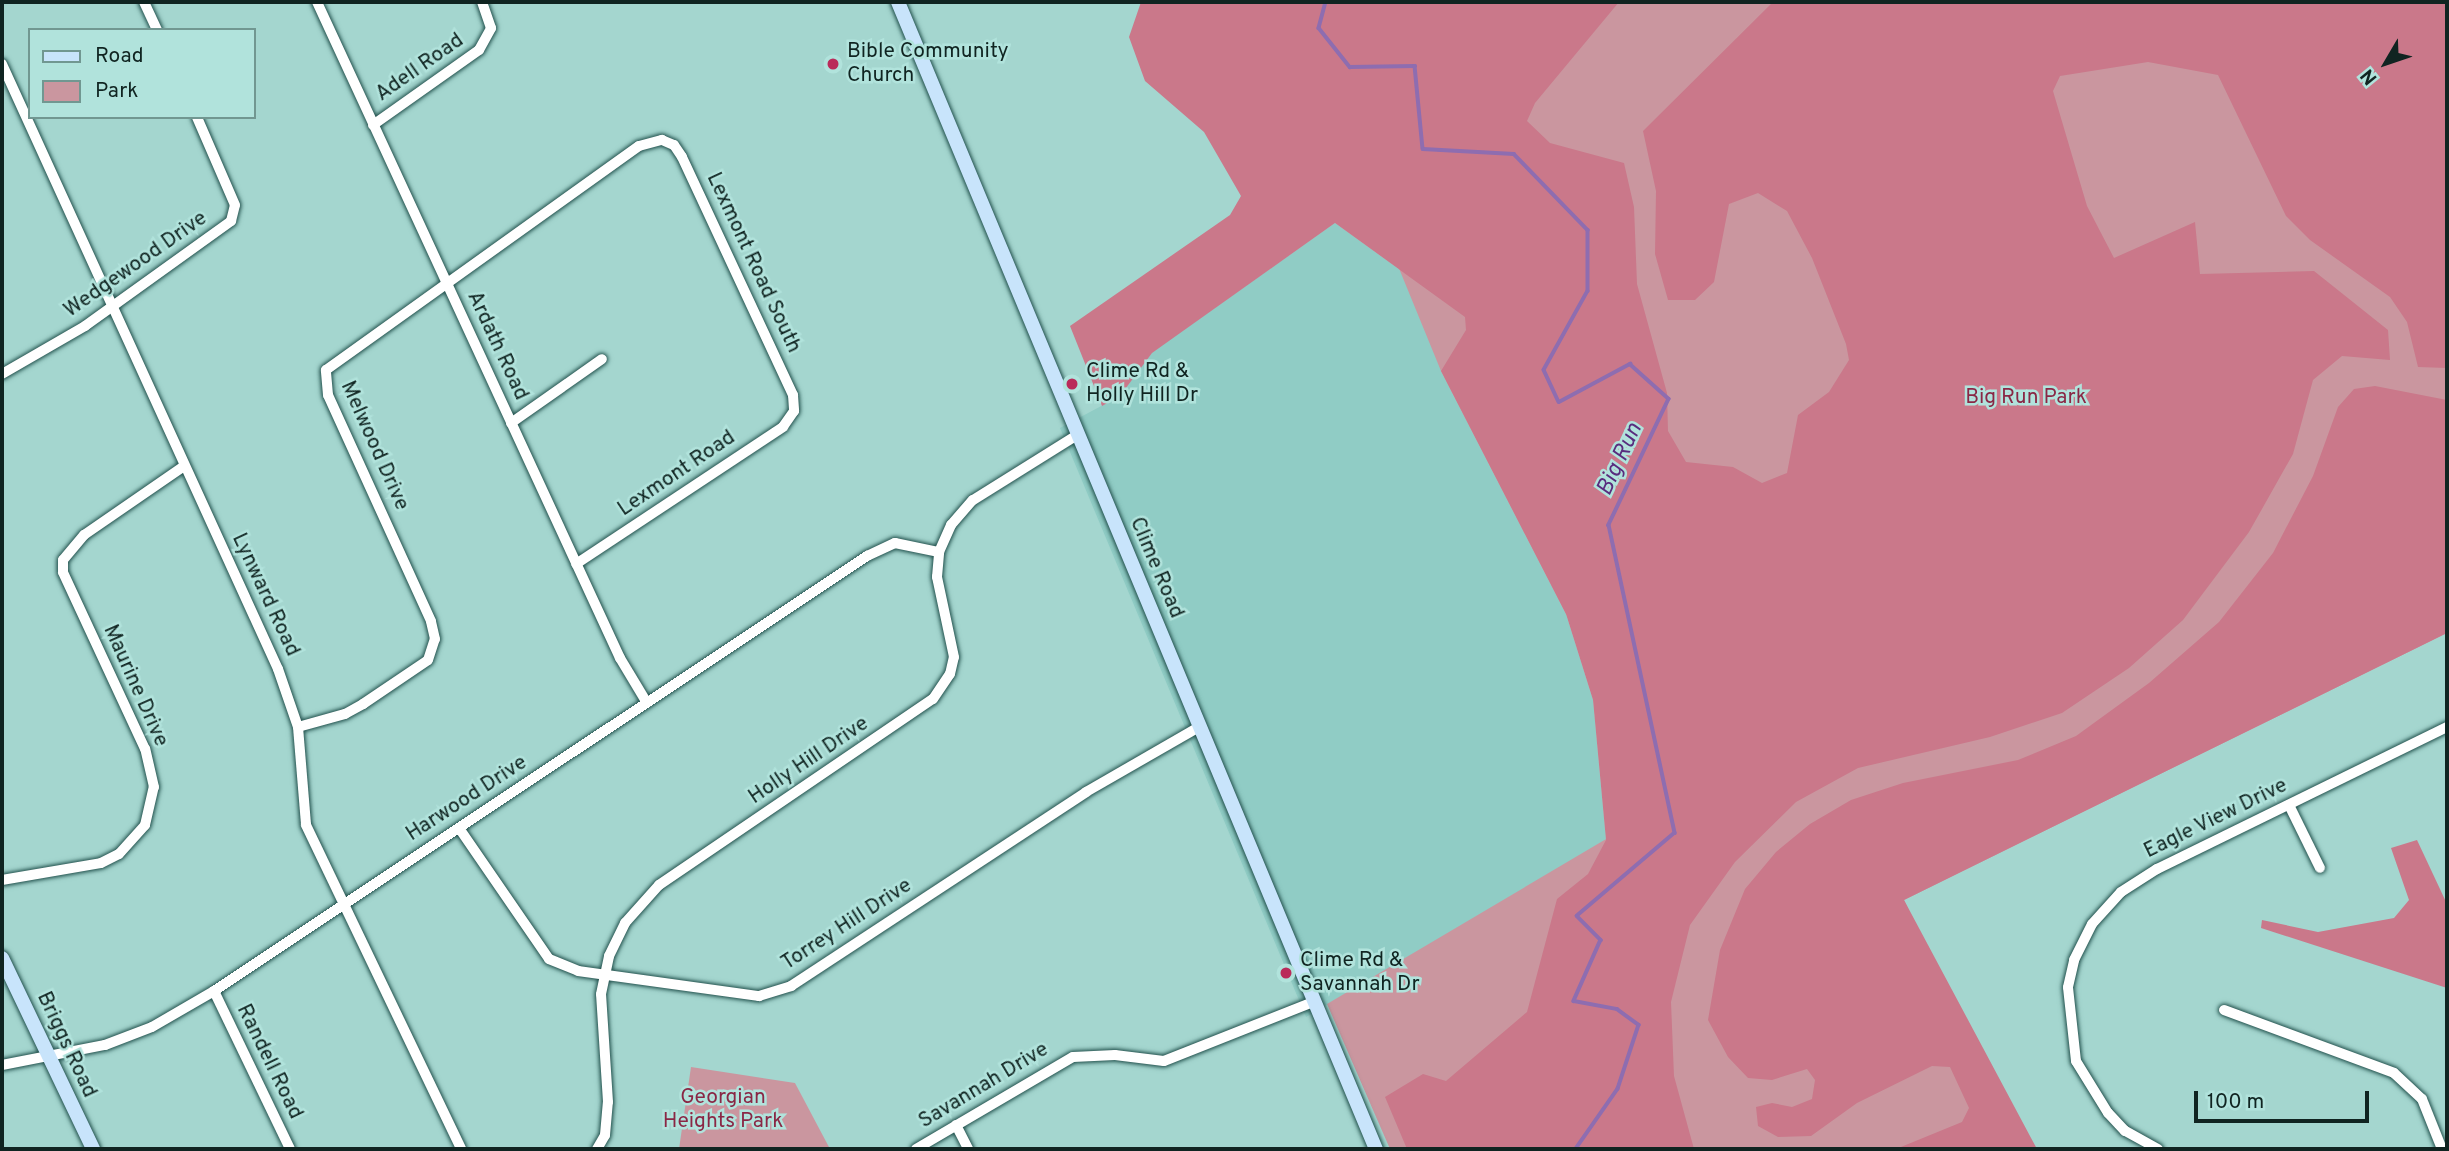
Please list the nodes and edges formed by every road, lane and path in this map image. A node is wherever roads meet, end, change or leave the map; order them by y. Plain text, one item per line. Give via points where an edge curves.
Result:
1 (144, 2) edge
2 (317, 2) edge
3 (482, 2) edge
4 (898, 2) edge
5 (156, 28) edge
6 (2, 64) edge
7 (198, 119) edge
8 (373, 125) junction
9 (662, 140) joint
10 (446, 283) junction
11 (112, 308) junction
12 (602, 359) dead end
13 (2, 374) edge
14 (794, 411) joint
15 (511, 423) junction
16 (1077, 435) junction
17 (184, 466) junction
18 (939, 552) junction
19 (576, 564) junction
20 (647, 703) junction
21 (298, 727) junction
22 (1199, 727) junction
23 (2447, 727) edge
24 (2289, 805) junction
25 (459, 828) junction
26 (2320, 868) dead end
27 (2, 880) edge
28 (344, 903) junction
29 (2, 958) edge
30 (605, 975) junction
31 (214, 990) junction
32 (1313, 1002) junction
33 (2224, 1010) dead end
34 (48, 1056) junction
35 (2, 1065) edge
36 (956, 1125) junction
37 (93, 1149) edge
38 (290, 1149) edge
39 (461, 1149) edge
40 (597, 1149) edge
41 (916, 1149) edge
42 (968, 1149) edge
43 (1376, 1149) edge
44 (2158, 1149) edge
45 (2442, 1149) edge

1 - 5 street
2 - 8 street, Ardath Road
3 - 8 street, Adell Road via 491,28 479,50
4 - 16 main road, Clime Road
6 - 11 street, Lynward Road
7 - 11 street, Wedgewood Drive via 233,197 235,213 215,234
8 - 10 street, Ardath Road
9 - 10 street, Melwood Drive via 639,146
9 - 14 street, Lexmont Road South via 674,145 682,157 793,396
10 - 15 street, Ardath Road
10 - 21 street, Melwood Drive via 334,360 324,383 431,621 432,653 416,670 345,714
11 - 13 street, Wedgewood Drive
11 - 17 street, Lynward Road
12 - 15 street
14 - 19 street, Lexmont Road via 783,427
15 - 19 street, Ardath Road
16 - 18 street, Holly Hill Drive via 973,500 951,525
16 - 22 main road, Clime Road
17 - 21 street, Lynward Road via 278,670
17 - 27 street, Maurine Drive via 84,535 62,560 62,572 145,749 154,787 145,825 119,854 101,863
18 - 20 street, Harwood Drive via 895,543 867,556
18 - 30 street, Holly Hill Drive via 937,576 954,657 943,687 921,709 659,885 625,923
19 - 20 street, Ardath Road via 620,658
20 - 25 street, Harwood Drive
21 - 28 street, Lynward Road via 301,809
22 - 30 street, Torrey Hill Drive via 1086,792 791,986 759,996
22 - 32 main road, Clime Road
23 - 24 street, Eagle View Drive
24 - 26 street
24 - 44 street, Eagle View Drive via 2157,869 2121,892 2081,943 2067,1007 2076,1061 2096,1099 2125,1131
25 - 28 street, Harwood Drive
25 - 30 street, Torrey Hill Drive via 549,959 578,971
28 - 31 street, Harwood Drive
28 - 39 street, Lynward Road
29 - 34 main road, Briggs Road
30 - 40 street, Holly Hill Drive via 601,1026 608,1102 605,1135
31 - 34 street, Harwood Drive via 152,1027 105,1045
31 - 38 street, Randell Road
32 - 36 street, Savannah Drive via 1164,1061 1115,1055 1073,1057
32 - 43 main road, Clime Road
33 - 45 street via 2394,1073 2422,1100
34 - 35 street, Harwood Drive
34 - 37 main road, Briggs Road
36 - 41 street, Savannah Drive
36 - 42 street

